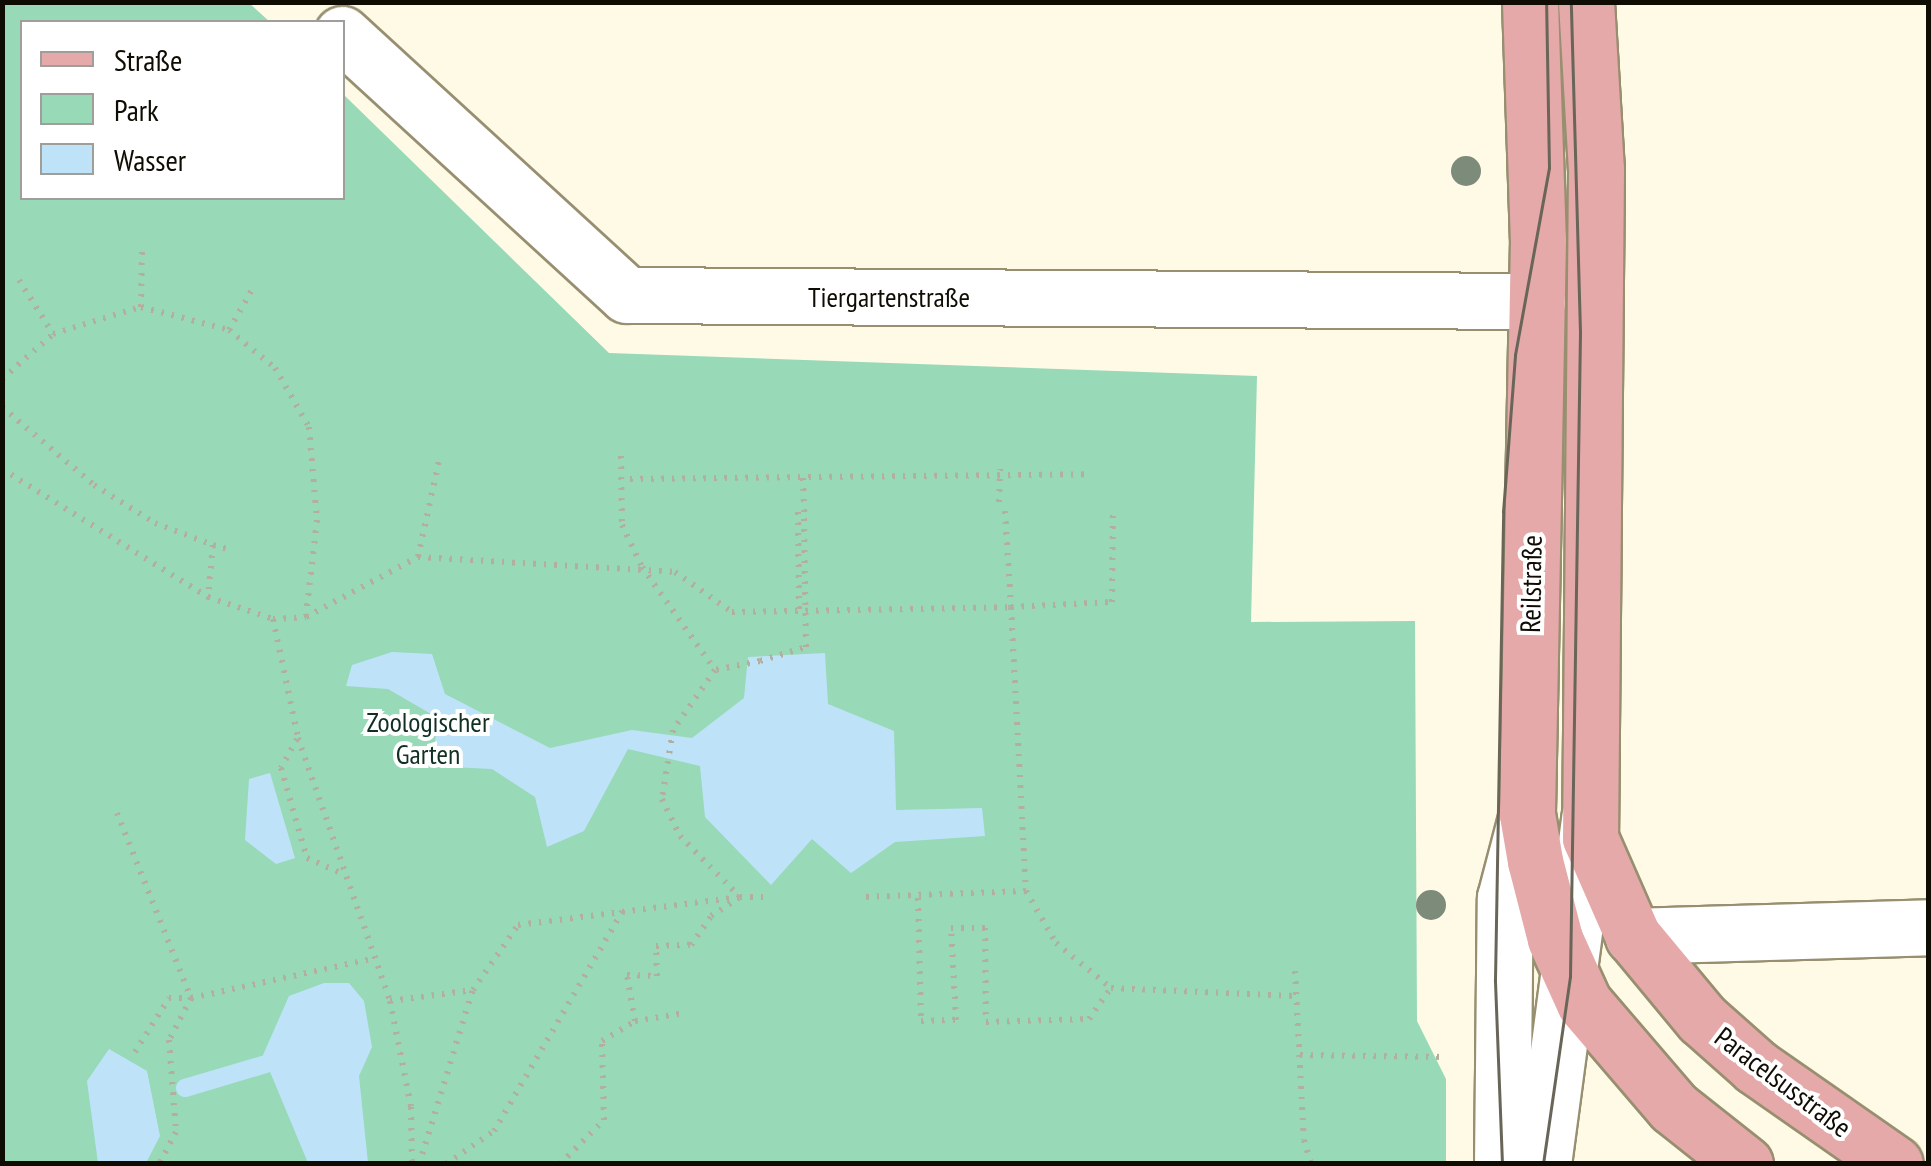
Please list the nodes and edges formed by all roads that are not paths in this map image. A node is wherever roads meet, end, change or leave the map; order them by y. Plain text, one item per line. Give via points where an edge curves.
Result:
1 (1530, 2) edge
2 (1586, 2) edge
3 (345, 37) edge
4 (1537, 301) junction
5 (1527, 814) junction
6 (1590, 828) junction
7 (1928, 927) edge
8 (1633, 936) junction
9 (1577, 990) junction
10 (1502, 1164) edge
11 (1543, 1164) edge
12 (1577, 1164) edge
13 (1745, 1164) edge
14 (1895, 1164) edge

1 - 4 main road, Reilstraße
2 - 6 main road via 1596,169
3 - 4 street, Tiergartenstraße via 627,296
4 - 5 main road, Reilstraße
5 - 9 main road via 1542,900
5 - 10 street, Reilstraße via 1505,898
6 - 8 main road, Paracelsusstraße
6 - 9 street
7 - 8 street
8 - 14 main road, Paracelsusstraße via 1723,1040
9 - 11 street
9 - 12 street
9 - 13 main road via 1673,1106

